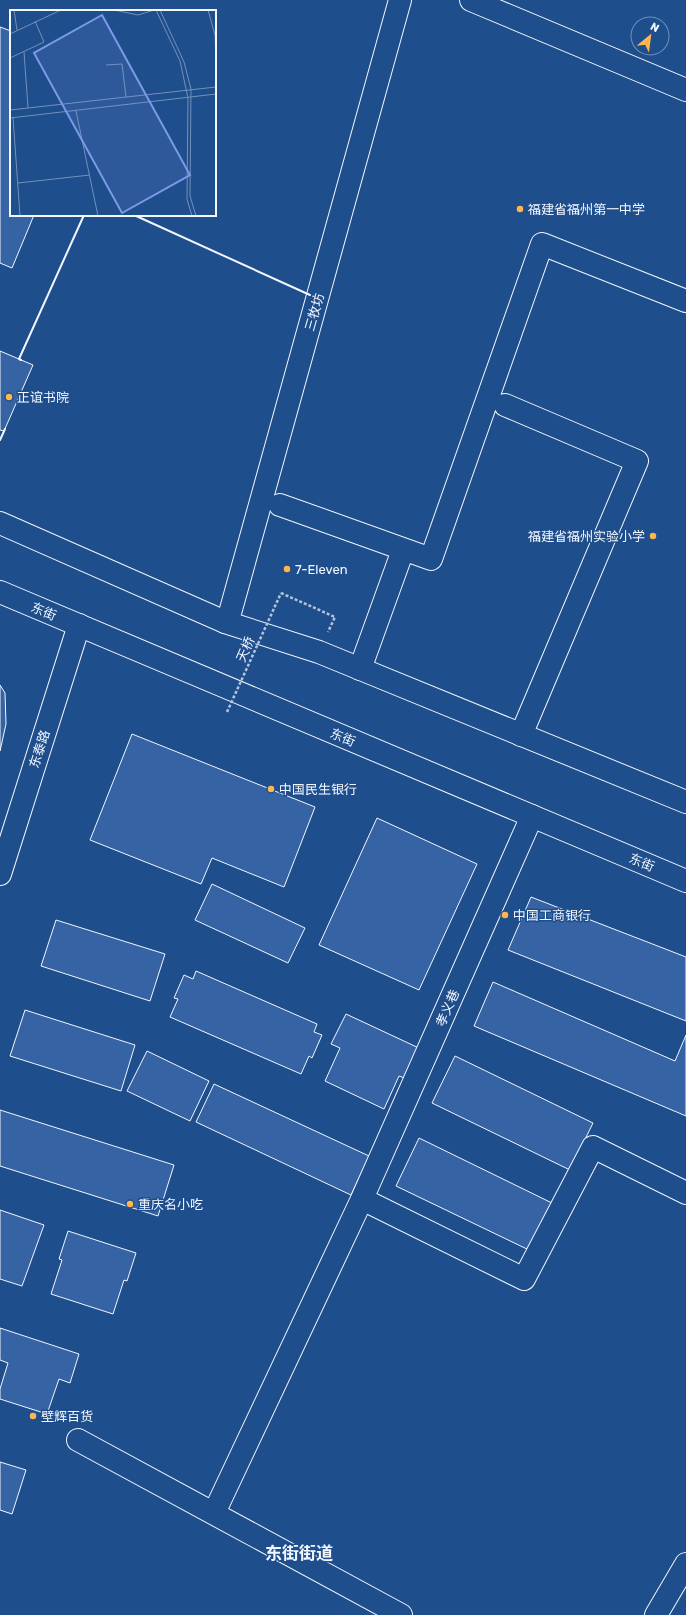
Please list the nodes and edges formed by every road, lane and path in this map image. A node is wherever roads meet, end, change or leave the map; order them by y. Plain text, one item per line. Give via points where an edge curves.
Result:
1 (400, 0) edge
2 (471, 0) edge
3 (686, 90) edge
4 (686, 301) edge
5 (505, 405) dead end
6 (280, 505) dead end
7 (0, 523) edge
8 (404, 550) junction
9 (0, 592) edge
10 (225, 622) junction
11 (79, 625) junction
12 (319, 652) junction
13 (360, 669) junction
14 (227, 712) dead end
15 (521, 735) junction
16 (686, 802) edge
17 (532, 816) junction
18 (1, 868) edge
19 (686, 881) edge
20 (686, 1193) edge
21 (362, 1199) junction
22 (78, 1440) dead end
23 (214, 1513) junction
24 (686, 1564) edge
25 (401, 1615) edge
26 (656, 1615) edge

1 - 10 main road, 三牧坊 via 230,614
2 - 3 main road
4 - 8 main road via 542,244 431,560
5 - 15 main road via 637,461
6 - 8 main road
7 - 10 main road
8 - 13 main road
9 - 11 main road, 东街
10 - 12 main road
11 - 17 main road, 东街
11 - 18 main road, 东泰路
12 - 13 main road
12 - 14 path, 天桥, bridge via 335,617 281,593
13 - 15 main road
15 - 16 main road
17 - 19 main road, 东街
17 - 21 main road, 孝义巷
20 - 21 main road via 593,1147 524,1279
21 - 23 main road, 孝义巷
22 - 23 main road
23 - 25 main road
24 - 26 main road

